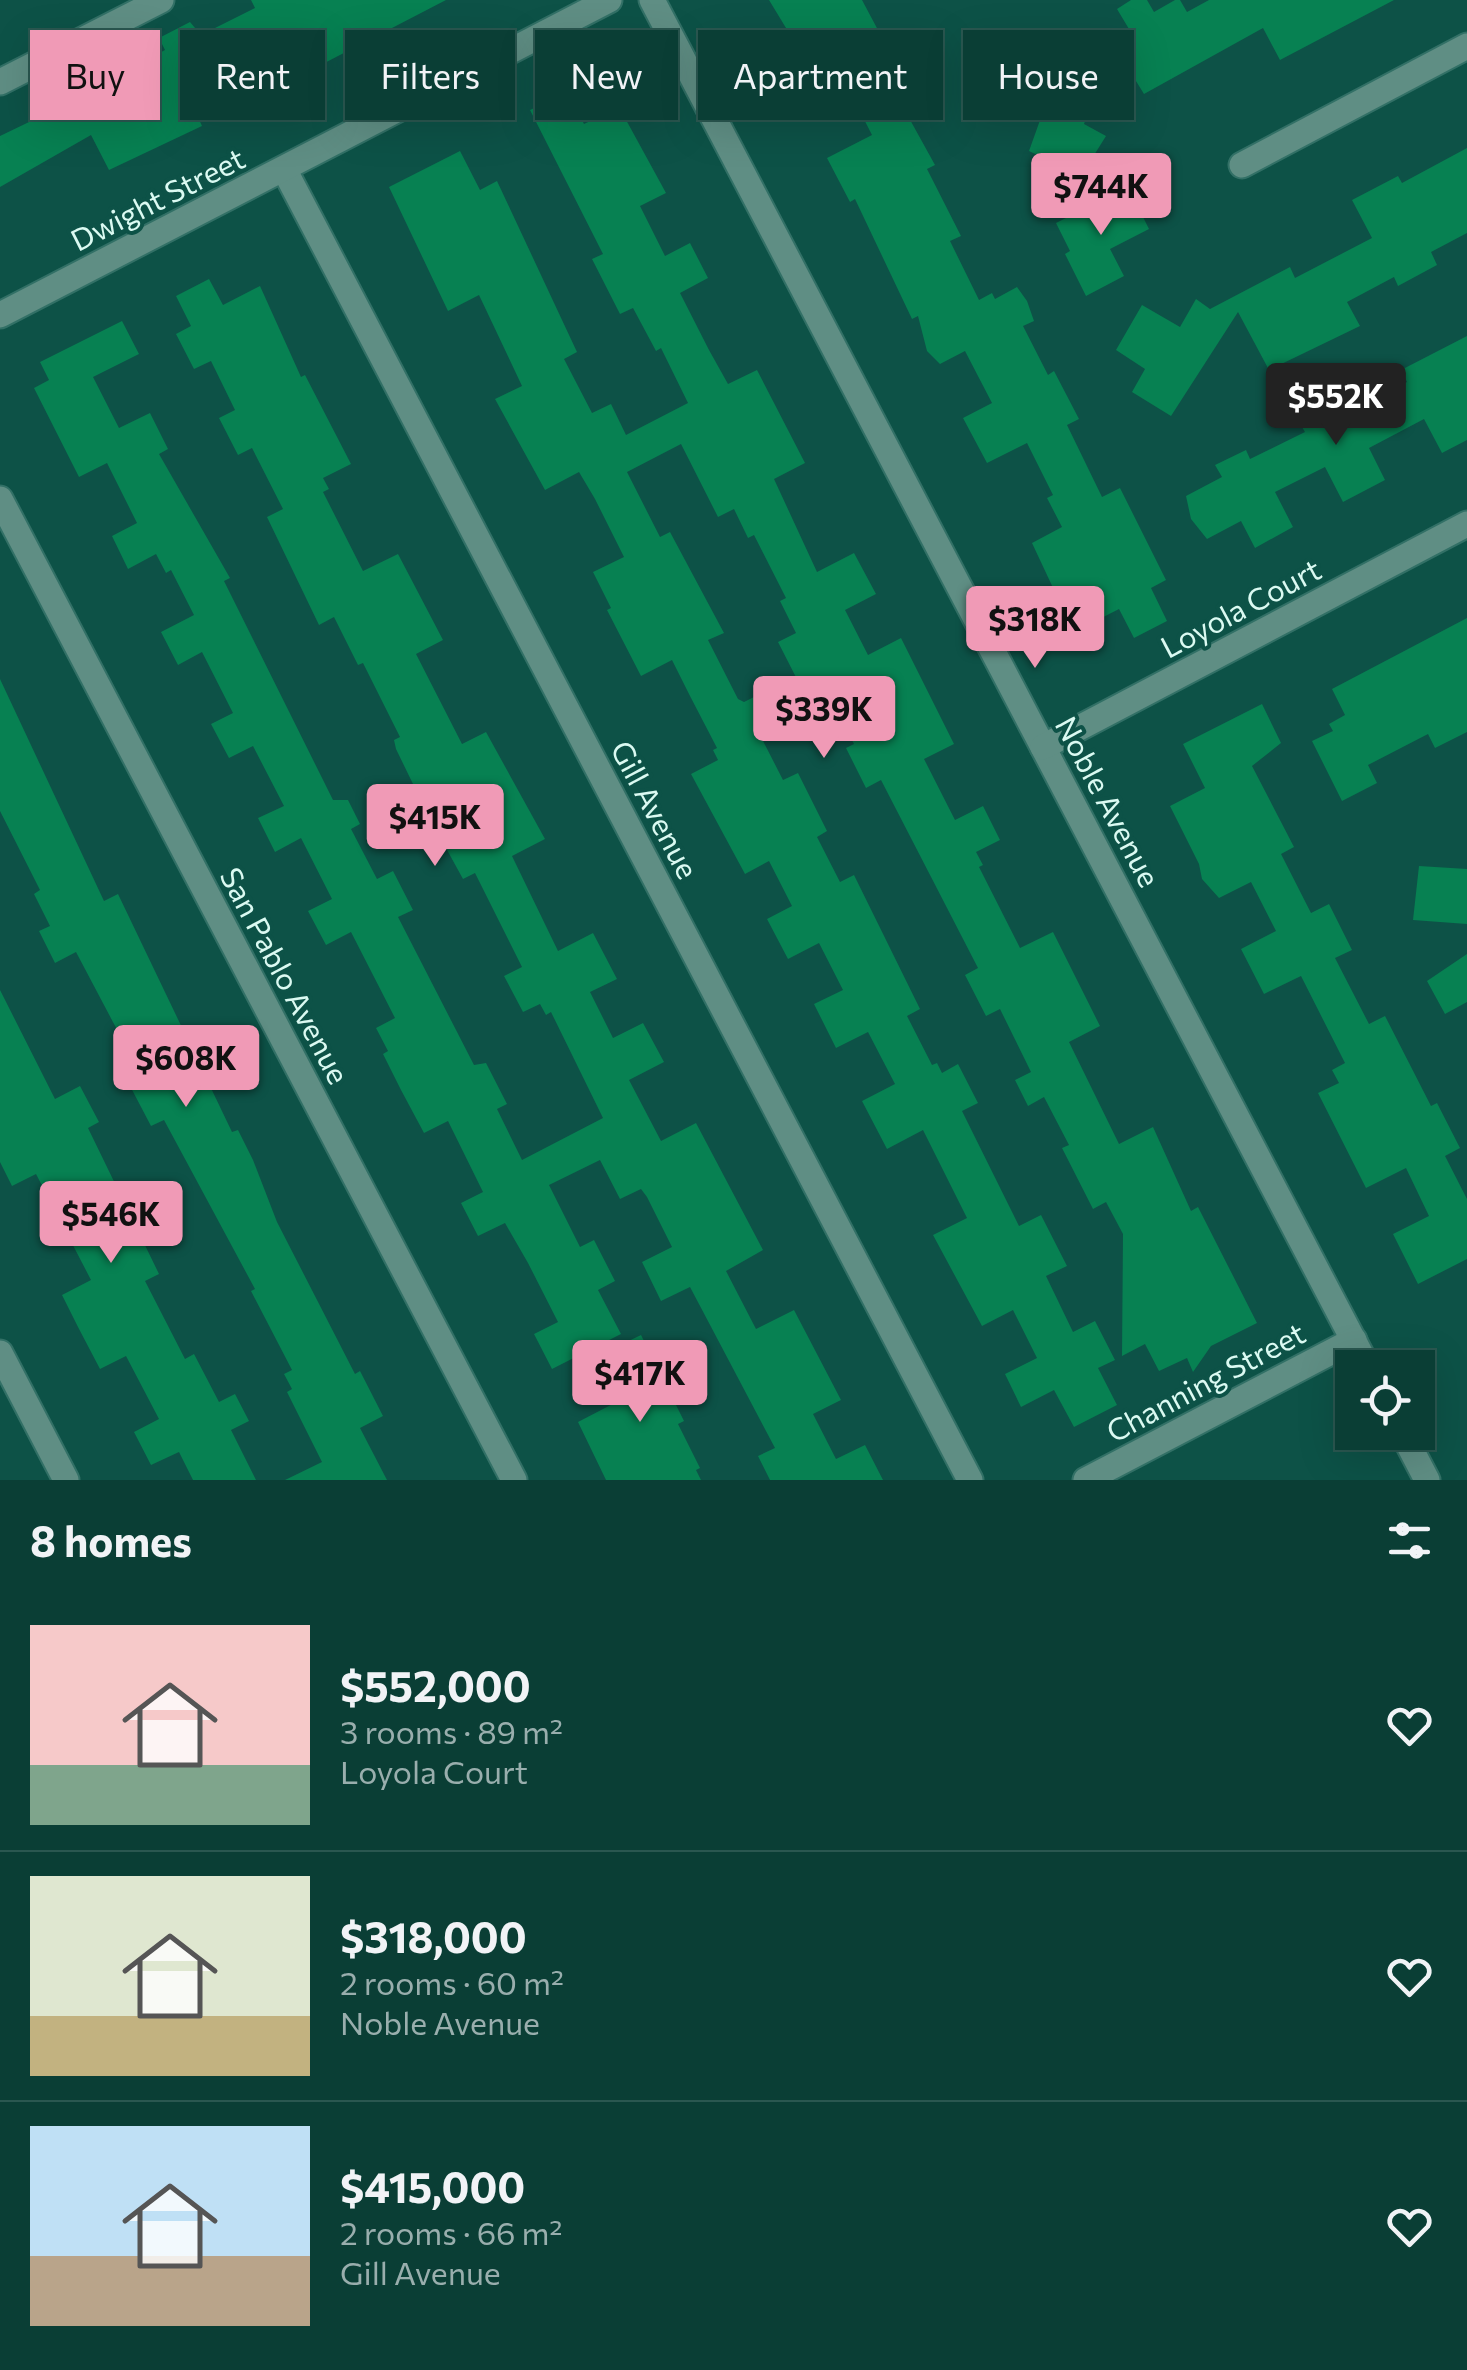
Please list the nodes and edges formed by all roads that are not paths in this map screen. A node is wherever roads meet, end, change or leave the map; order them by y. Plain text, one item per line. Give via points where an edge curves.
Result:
1 (161, 0) edge
2 (609, 0) edge
3 (652, 0) edge
4 (1467, 46) edge
5 (0, 82) edge
6 (1242, 165) dead end
7 (284, 169) junction
8 (0, 315) edge
9 (0, 499) edge
10 (1467, 524) edge
11 (1043, 746) junction
12 (1354, 1340) junction
13 (1359, 1350) edge
14 (0, 1352) edge
15 (1411, 1450) edge
16 (66, 1480) edge
17 (514, 1480) edge
18 (970, 1480) edge
19 (1086, 1480) edge
20 (1427, 1480) edge

1 - 5 street
2 - 7 street, Dwight Street
3 - 11 street, Noble Avenue
4 - 6 street
7 - 8 street, Dwight Street
7 - 18 street, Gill Avenue
9 - 17 street, San Pablo Avenue
10 - 11 street, Loyola Court
11 - 12 street, Noble Avenue
12 - 13 street, Noble Avenue
12 - 19 street, Channing Street
14 - 16 street
15 - 20 street

